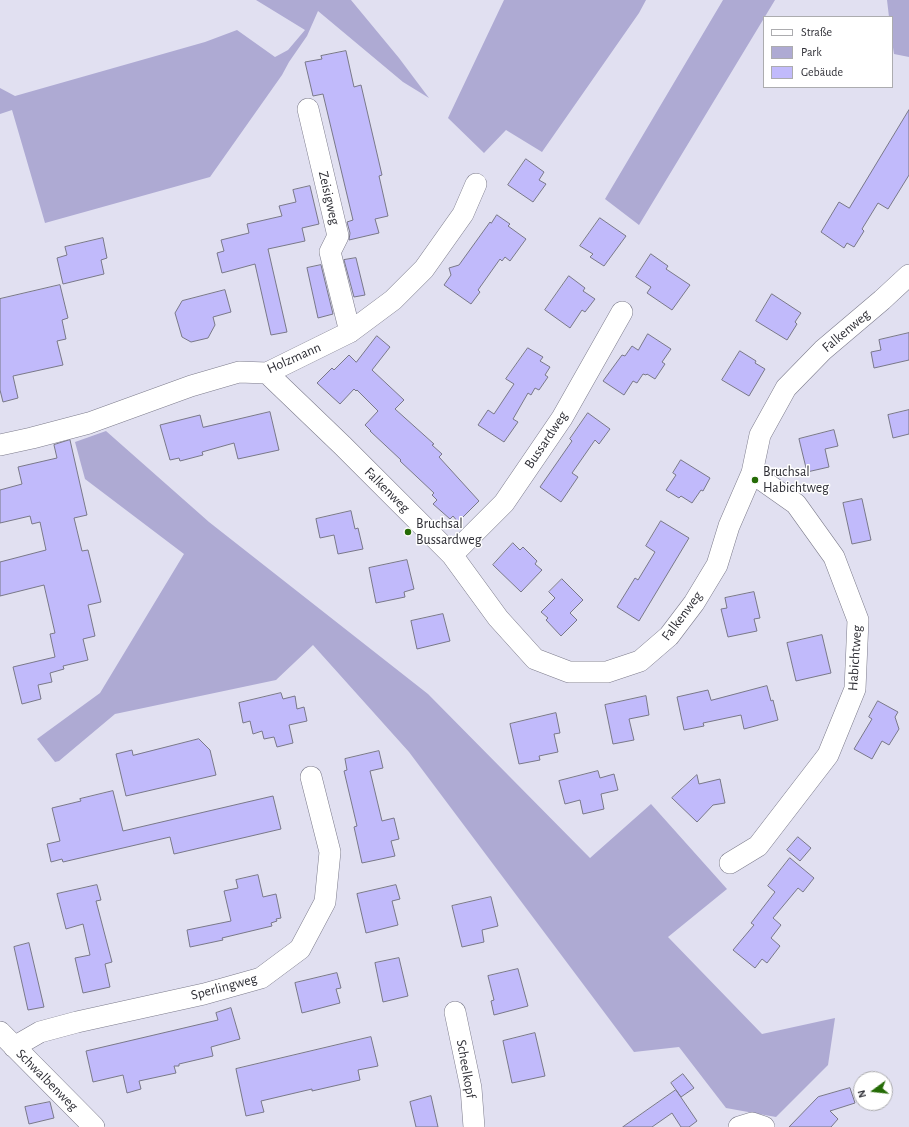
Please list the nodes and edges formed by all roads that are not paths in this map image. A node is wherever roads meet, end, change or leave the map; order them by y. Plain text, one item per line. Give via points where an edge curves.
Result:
1 (308, 109) dead end
2 (476, 184) dead end
3 (909, 275) edge
4 (622, 312) dead end
5 (350, 332) junction
6 (266, 373) junction
7 (0, 444) edge
8 (752, 473) junction
9 (452, 555) junction
10 (312, 777) dead end
11 (730, 863) dead end
12 (455, 1012) dead end
13 (0, 1032) edge
14 (14, 1047) junction
15 (94, 1127) edge
16 (474, 1127) edge
17 (739, 1127) edge
18 (764, 1127) edge

1 - 5 street, Zeisigweg via 338,236 330,252
2 - 5 street, Holzmann via 463,214 424,269 393,300
3 - 8 street, Falkenweg via 823,350 786,388 760,435
4 - 9 street, Bussardweg via 562,418 504,503
5 - 6 street, Holzmann
6 - 7 street, Holzmann via 239,372 191,386 89,423
6 - 9 street, Falkenweg
8 - 9 street, Falkenweg via 729,526 717,565 694,603 669,636 640,661 607,672 569,672 535,659 498,618
8 - 11 street, Habichtweg via 796,504 834,557 858,620 855,689 828,755 758,846
10 - 14 street, Sperlingweg via 330,852 325,902 300,949 261,978 204,994 40,1032
12 - 16 street, Scheelkopf via 471,1088
13 - 14 street, Schwalbenweg
14 - 15 street, Schwalbenweg
17 - 18 street via 752,1123

